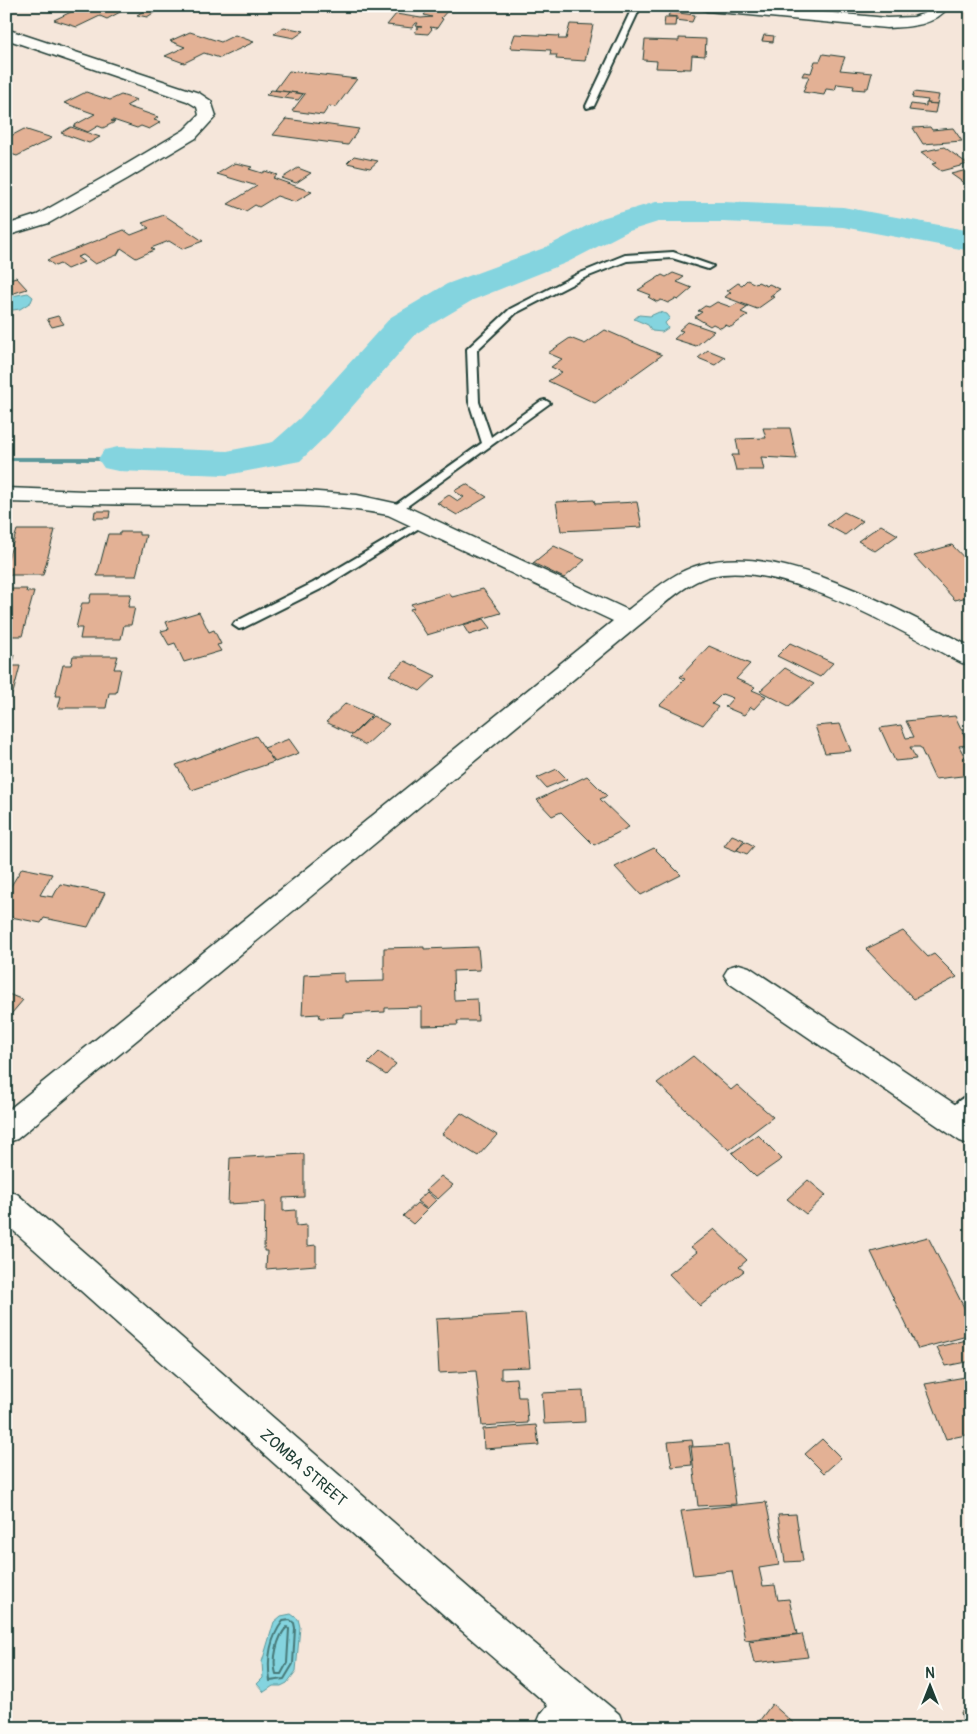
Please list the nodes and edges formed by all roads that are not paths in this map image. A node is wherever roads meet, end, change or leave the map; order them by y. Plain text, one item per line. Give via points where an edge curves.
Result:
1 (637, 6) edge
2 (707, 6) edge
3 (942, 6) edge
4 (6, 34) edge
5 (590, 106) dead end
6 (6, 231) edge
7 (708, 266) dead end
8 (545, 403) dead end
9 (488, 444) junction
10 (6, 496) edge
11 (396, 510) junction
12 (420, 523) junction
13 (630, 620) junction
14 (240, 625) dead end
15 (971, 657) edge
16 (739, 975) dead end
17 (964, 1117) edge
18 (6, 1130) edge
19 (6, 1204) edge
20 (565, 1715) edge
21 (604, 1728) edge

1 - 5 lane
2 - 3 street via 880,23 925,19 935,15
4 - 6 street via 193,97 205,105 208,116 190,134 121,175 38,221
7 - 9 lane via 673,255 625,258 581,276 513,311 472,349 474,402
8 - 9 lane
9 - 11 lane
10 - 11 street via 305,498 357,502
11 - 12 street
12 - 13 street
12 - 14 lane via 317,586
13 - 15 street via 693,575 709,569 743,566 779,572 814,583
13 - 18 street
16 - 17 street
19 - 20 street, ZOMBA STREET via 459,1603
20 - 21 street, ZOMBA STREET

